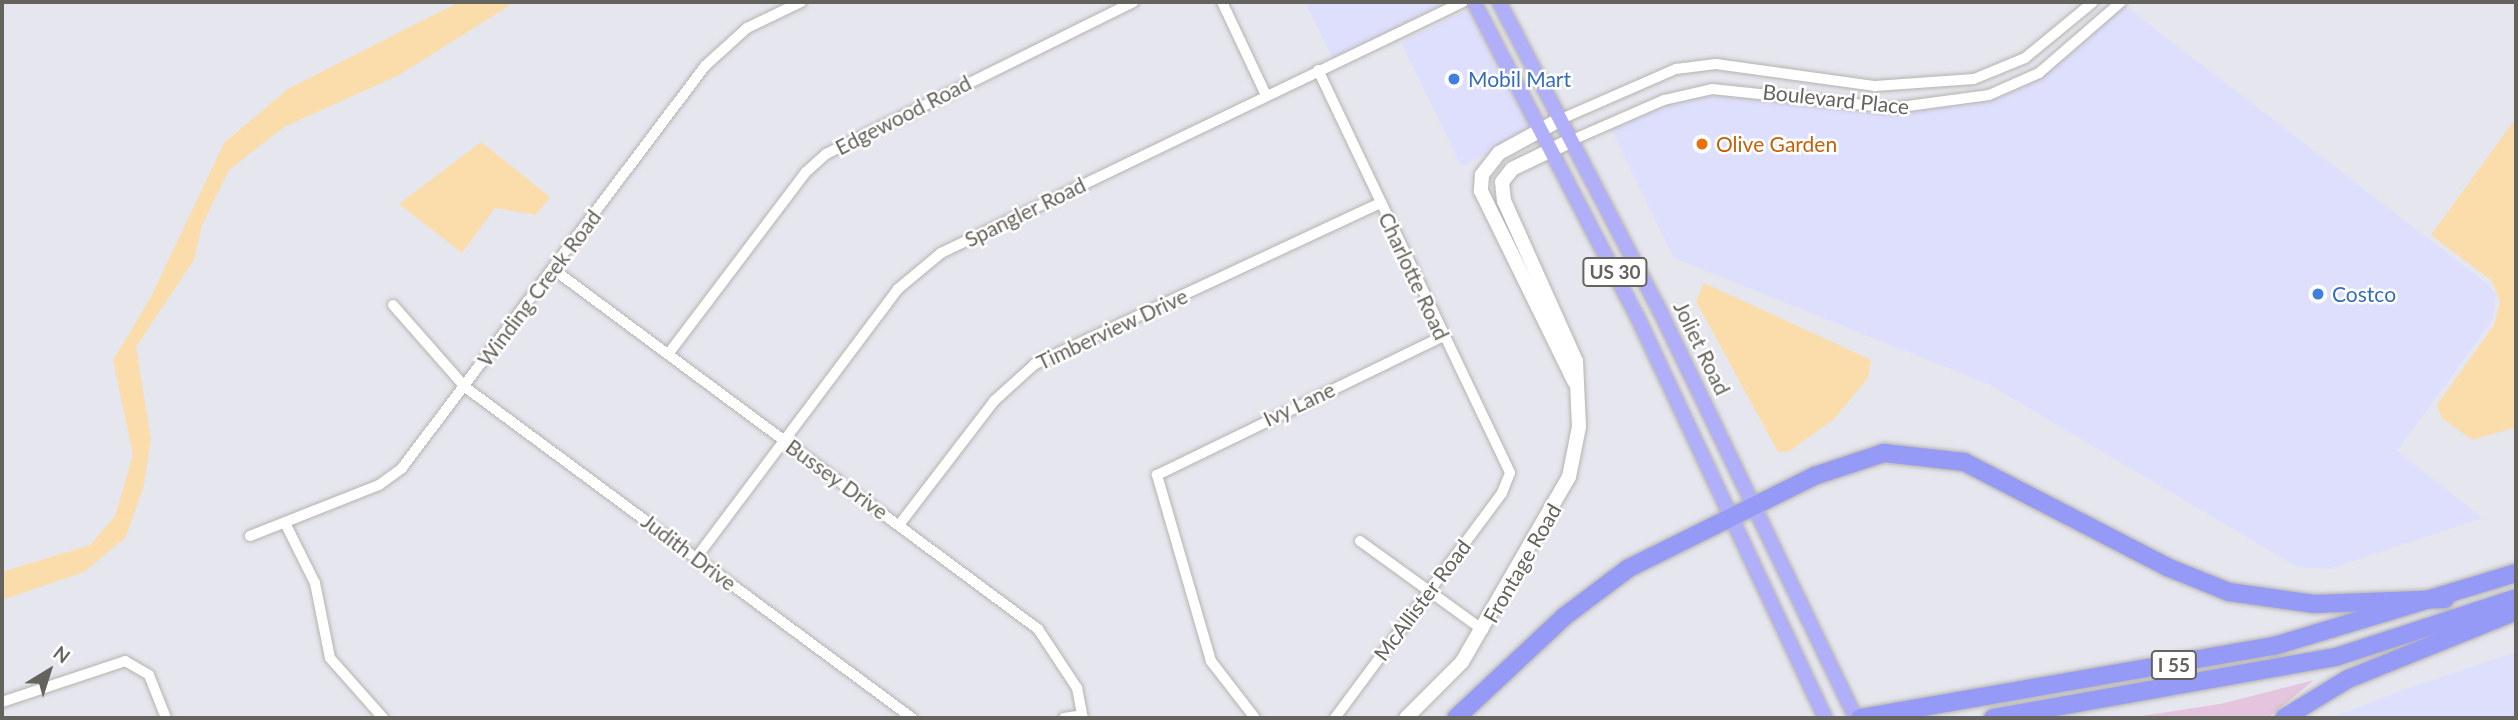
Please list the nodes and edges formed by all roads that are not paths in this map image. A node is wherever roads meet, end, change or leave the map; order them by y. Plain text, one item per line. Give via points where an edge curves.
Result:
1 (801, 2) edge
2 (1134, 2) edge
3 (1222, 2) edge
4 (1463, 2) edge
5 (1474, 2) edge
6 (1499, 2) edge
7 (2094, 2) edge
8 (2120, 2) edge
9 (2108, 17) junction
10 (1318, 70) junction
11 (1266, 95) junction
12 (1559, 120) junction
13 (1541, 130) junction
14 (1570, 141) junction
15 (1551, 149) junction
16 (1380, 203) junction
17 (553, 269) junction
18 (393, 305) dead end
19 (1443, 336) junction
20 (668, 354) junction
21 (1574, 381) junction
22 (465, 387) junction
23 (784, 440) junction
24 (1508, 481) joint
25 (1756, 508) junction
26 (1731, 519) junction
27 (285, 523) junction
28 (899, 525) junction
29 (250, 536) dead end
30 (1360, 541) dead end
31 (696, 558) junction
32 (2516, 573) edge
33 (1428, 591) junction
34 (2516, 598) edge
35 (2445, 599) junction
36 (2516, 611) edge
37 (1483, 630) junction
38 (2, 702) edge
39 (1082, 717) edge
40 (166, 718) edge
41 (383, 718) edge
42 (912, 718) edge
43 (1064, 718) edge
44 (1255, 718) edge
45 (1335, 718) edge
46 (1406, 718) edge
47 (1456, 718) edge
48 (1825, 718) edge
49 (1858, 718) edge
50 (1993, 718) edge
51 (2284, 718) edge

1 - 17 street, Winding Creek Road via 747,28 705,66
2 - 20 street, Edgewood Road via 826,154 806,172
3 - 11 street
4 - 10 street, Spangler Road
5 - 13 main road, US 30
6 - 12 main road, Joliet Road / US 30
7 - 9 street
7 - 12 street, Boulevard Place via 2025,58 1974,79 1875,86 1716,64 1676,69
8 - 9 street, Boulevard Place
9 - 14 street, Boulevard Place via 2039,73 1971,100 1893,108 1712,89 1664,100
10 - 11 street, Spangler Road
10 - 16 street, Charlotte Road
11 - 23 street, Spangler Road via 940,253 898,289
12 - 13 street, Frontage Road
12 - 14 main road, Joliet Road / US 30
13 - 15 main road, US 30
13 - 21 street, Frontage Road via 1499,152 1482,175 1481,191
14 - 15 street, Frontage Road
14 - 25 main road, Joliet Road / US 30
15 - 21 street, Frontage Road via 1512,169 1503,182 1504,201 1571,348
15 - 26 main road, US 30
16 - 19 street, Charlotte Road
16 - 28 street, Timberview Drive via 1035,364 993,401
17 - 20 street, Bussey Drive
17 - 22 street, Winding Creek Road
18 - 22 street, Judith Drive
19 - 24 street, Charlotte Road
19 - 44 street, Ivy Lane via 1157,475 1211,661
20 - 23 street, Bussey Drive
21 - 37 street, Frontage Road via 1579,426 1569,477
22 - 27 street, Winding Creek Road via 420,448 387,480
22 - 31 street, Judith Drive
23 - 28 street, Bussey Drive
23 - 31 street, Spangler Road
24 - 33 street, McAllister Road
25 - 26 highway
25 - 35 highway via 1847,463 1884,453 1936,455 1983,470 2167,567 2229,592 2314,604
25 - 49 main road, Joliet Road / US 30
26 - 47 highway via 1661,550 1597,590
26 - 48 main road, US 30
27 - 29 street, Winding Creek Road
27 - 41 street via 315,583 330,659
28 - 39 street, Bussey Drive via 1038,629 1072,677
30 - 33 street
31 - 42 street, Judith Drive
32 - 35 highway, I 55
33 - 37 street
33 - 45 street, McAllister Road
34 - 50 highway, I 55 via 2336,657
35 - 49 highway, I 55 via 2274,646
36 - 51 highway via 2348,679
37 - 46 street, Frontage Road via 1439,690
38 - 40 street via 125,661 149,675
39 - 43 street

